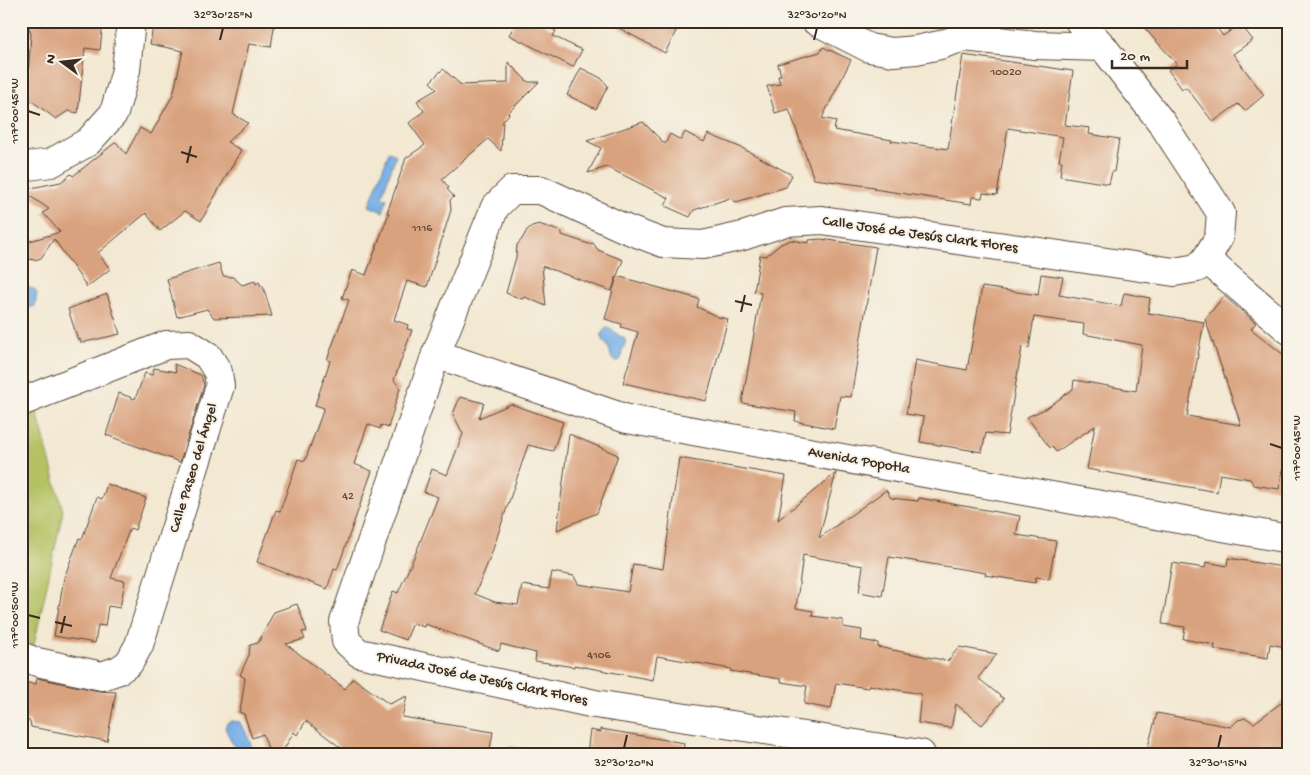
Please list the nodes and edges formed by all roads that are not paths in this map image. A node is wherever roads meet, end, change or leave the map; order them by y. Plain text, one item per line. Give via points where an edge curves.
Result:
1 (131, 21) edge
2 (816, 21) edge
3 (1079, 21) edge
4 (969, 29) edge
5 (1103, 46) junction
6 (21, 168) edge
7 (1206, 259) junction
8 (1289, 330) edge
9 (436, 354) junction
10 (21, 402) edge
11 (1289, 539) edge
12 (21, 656) edge
13 (921, 754) edge

1 - 6 street via 126,70 114,114 88,142 50,163
2 - 4 street via 869,48 893,52 940,45
3 - 5 street
4 - 5 street via 1035,45
5 - 7 street via 1162,123 1221,213 1219,237
7 - 8 street
7 - 9 street, Calle José de Jesús Clark Flores via 1197,268 1174,272 822,220 785,222 703,245 663,243 540,190 512,190 495,207
9 - 11 street, Avenida Popotla via 627,419
9 - 13 street, Privada José de Jesús Clark Flores via 344,622 346,641 359,653 595,704
10 - 12 street, Calle Paseo del Ángel via 166,345 189,344 208,356 218,372 220,386 139,645 129,663 102,676

